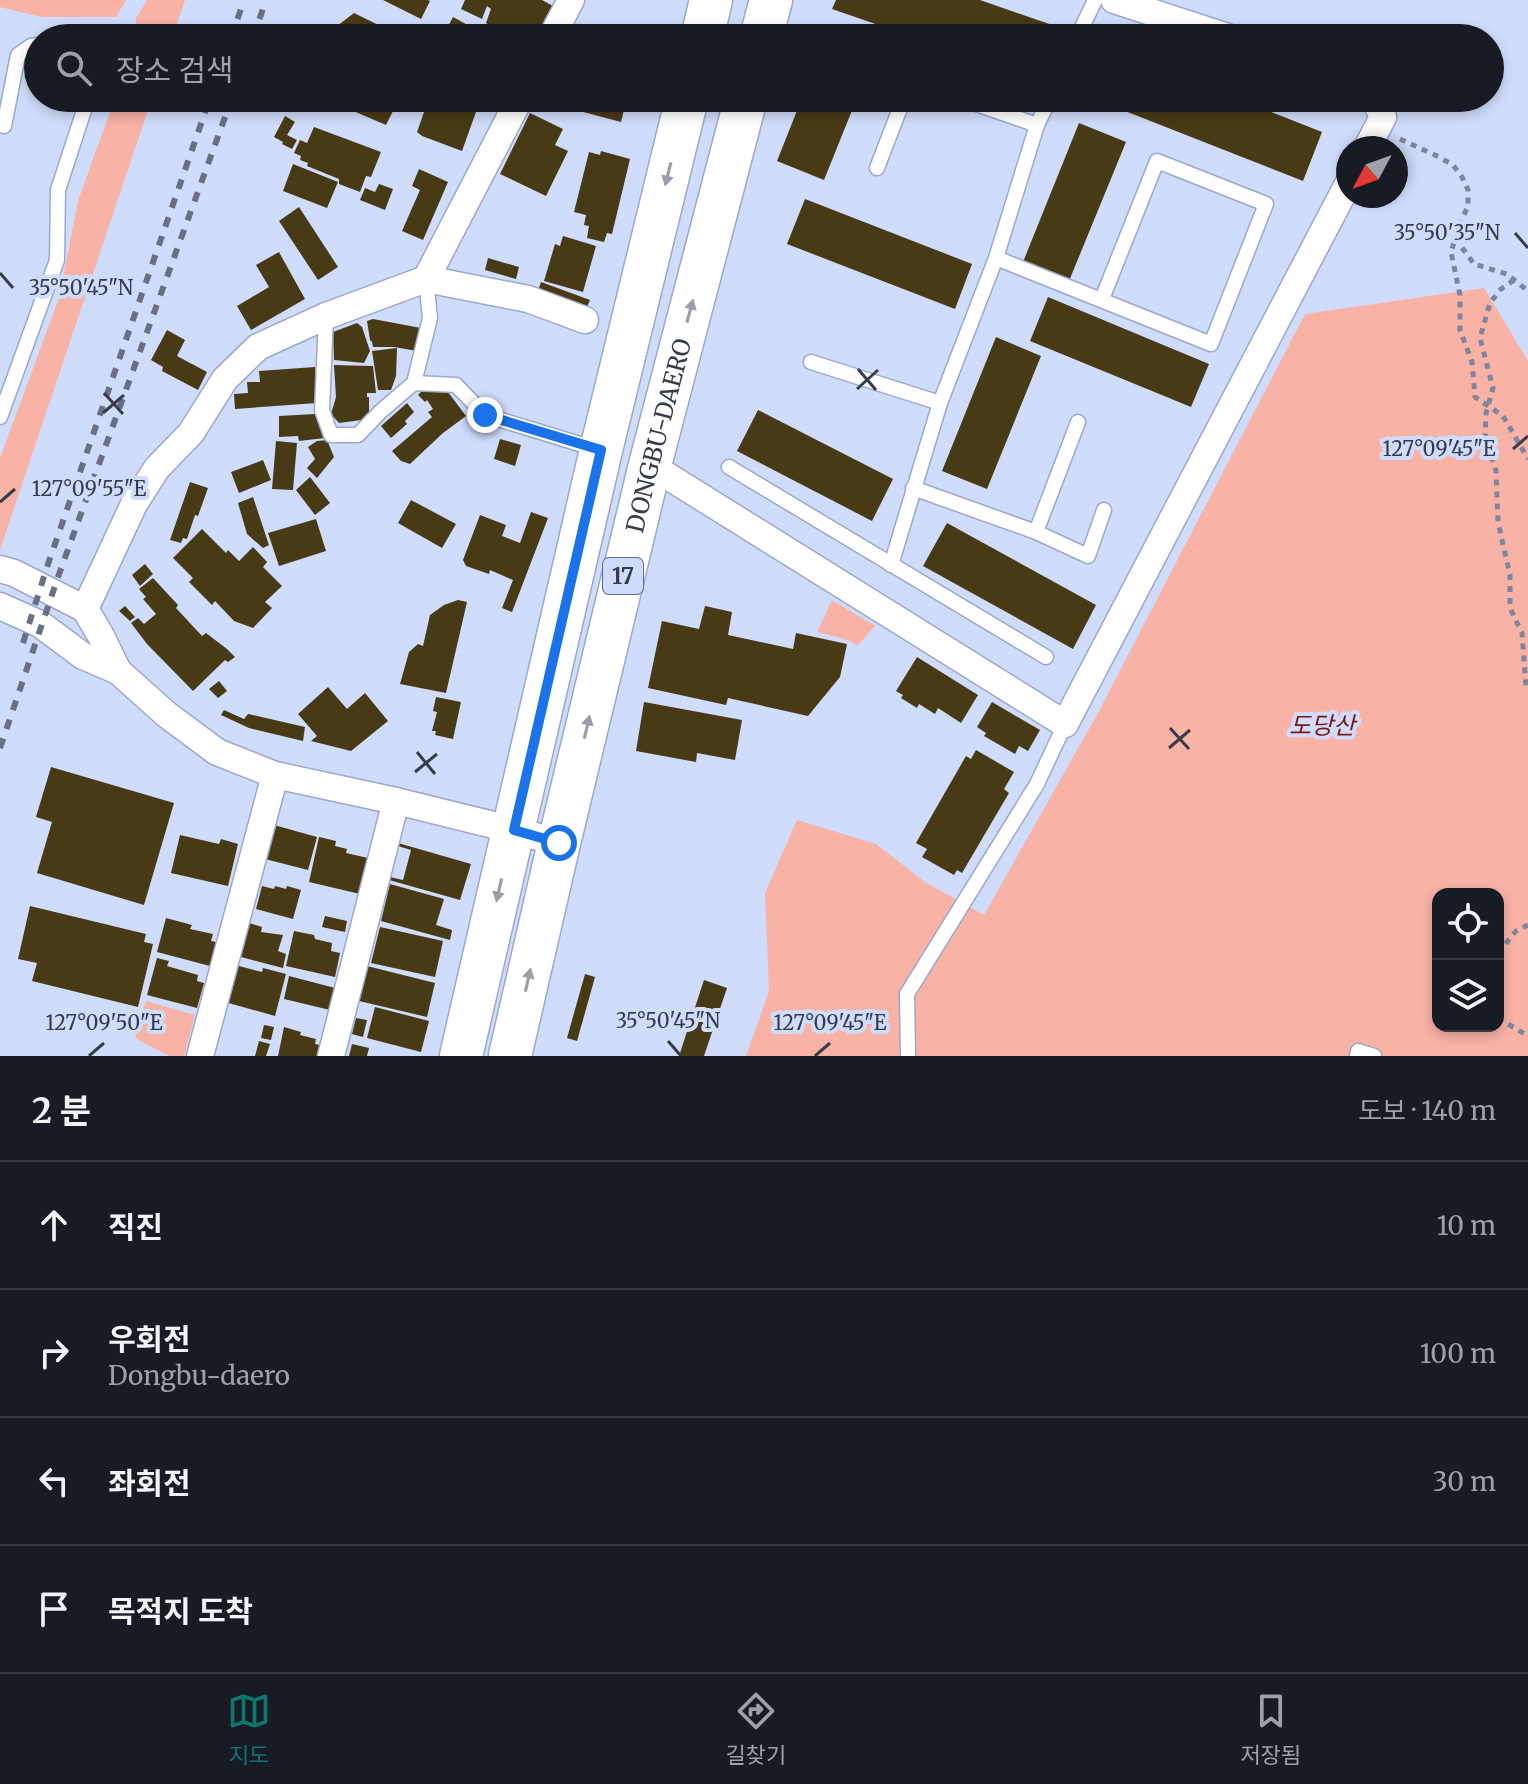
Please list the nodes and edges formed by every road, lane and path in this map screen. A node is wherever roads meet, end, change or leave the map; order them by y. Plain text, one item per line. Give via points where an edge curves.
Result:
1 (571, 0) edge
2 (711, 0) edge
3 (771, 0) edge
4 (1095, 0) edge
5 (1114, 0) edge
6 (558, 24) edge
7 (705, 24) edge
8 (765, 24) edge
9 (1084, 24) edge
10 (1188, 24) edge
11 (24, 51) edge
12 (83, 112) edge
13 (513, 112) edge
14 (684, 112) edge
15 (742, 112) edge
16 (899, 112) edge
17 (999, 112) edge
18 (1043, 112) edge
19 (1381, 112) edge
20 (1037, 125) junction
21 (4, 126) dead end
22 (1374, 136) edge
23 (1408, 149) edge
24 (877, 168) dead end
25 (1336, 207) edge
26 (1454, 237) junction
27 (996, 258) junction
28 (426, 279) junction
29 (1514, 280) junction
30 (1528, 291) edge
31 (1102, 299) junction
32 (326, 316) junction
33 (585, 320) dead end
34 (811, 362) dead end
35 (414, 383) junction
36 (940, 403) junction
37 (1488, 406) junction
38 (0, 417) edge
39 (1078, 422) dead end
40 (601, 450) junction
41 (1528, 459) edge
42 (650, 465) junction
43 (729, 467) dead end
44 (913, 488) junction
45 (1104, 510) dead end
46 (1036, 532) junction
47 (891, 565) junction
48 (0, 569) edge
49 (0, 606) edge
50 (85, 609) junction
51 (1046, 657) dead end
52 (118, 671) junction
53 (1528, 689) edge
54 (1065, 724) junction
55 (275, 775) junction
56 (396, 801) junction
57 (514, 830) junction
58 (559, 843) junction
59 (1528, 925) edge
60 (1504, 946) edge
61 (1504, 1022) edge
62 (1528, 1036) edge
63 (200, 1056) edge
64 (331, 1056) edge
65 (461, 1056) edge
66 (510, 1056) edge
67 (908, 1056) edge
68 (1357, 1056) edge
69 (1374, 1056) edge

1 - 6 street
2 - 7 main road
3 - 8 main road
4 - 9 lane
5 - 10 street
11 - 21 lane via 18,55
12 - 38 lane via 58,190 57,260
13 - 28 street
14 -> 40 main road, 17
42 -> 15 main road, DONGBU-DAERO / 17
16 - 24 lane
17 - 20 lane
18 - 20 lane
19 - 22 street
20 - 27 lane
23 - 26 path via 1439,157 1462,177 1468,207
25 - 54 street
26 - 29 path via 1474,264
26 - 37 path via 1460,330 1472,362 1475,397
27 - 31 lane
27 - 36 lane
28 - 32 street
28 - 33 street via 528,299
28 - 35 lane via 430,318
29 - 30 path
29 - 37 path via 1490,303 1480,338 1493,388
31 - 31 lane via 1211,344 1266,204 1157,161
32 - 35 lane via 322,410 331,435 358,435
32 - 50 street via 258,347 225,379 191,433 157,468 134,504
34 - 36 lane
35 - 40 lane via 456,385 485,415
36 - 44 lane
37 - 41 path via 1503,416
37 - 53 path via 1485,439 1496,471 1510,608 1522,633
39 - 46 lane
40 - 57 main road, 17
42 - 54 street
58 -> 42 main road, DONGBU-DAERO / 17
43 - 47 lane
44 - 46 lane
44 - 47 lane
45 - 46 lane via 1088,556
47 - 51 lane
48 - 50 street
49 - 52 street
50 - 52 street
52 - 55 street via 217,752
54 - 67 lane via 1037,784 907,994
55 - 56 street
55 - 63 street
56 - 57 street
56 - 64 street
57 - 58 street
57 -> 65 main road, 17
66 -> 58 main road, DONGBU-DAERO / 17
59 - 60 path
61 - 62 path
68 - 69 lane via 1358,1051

